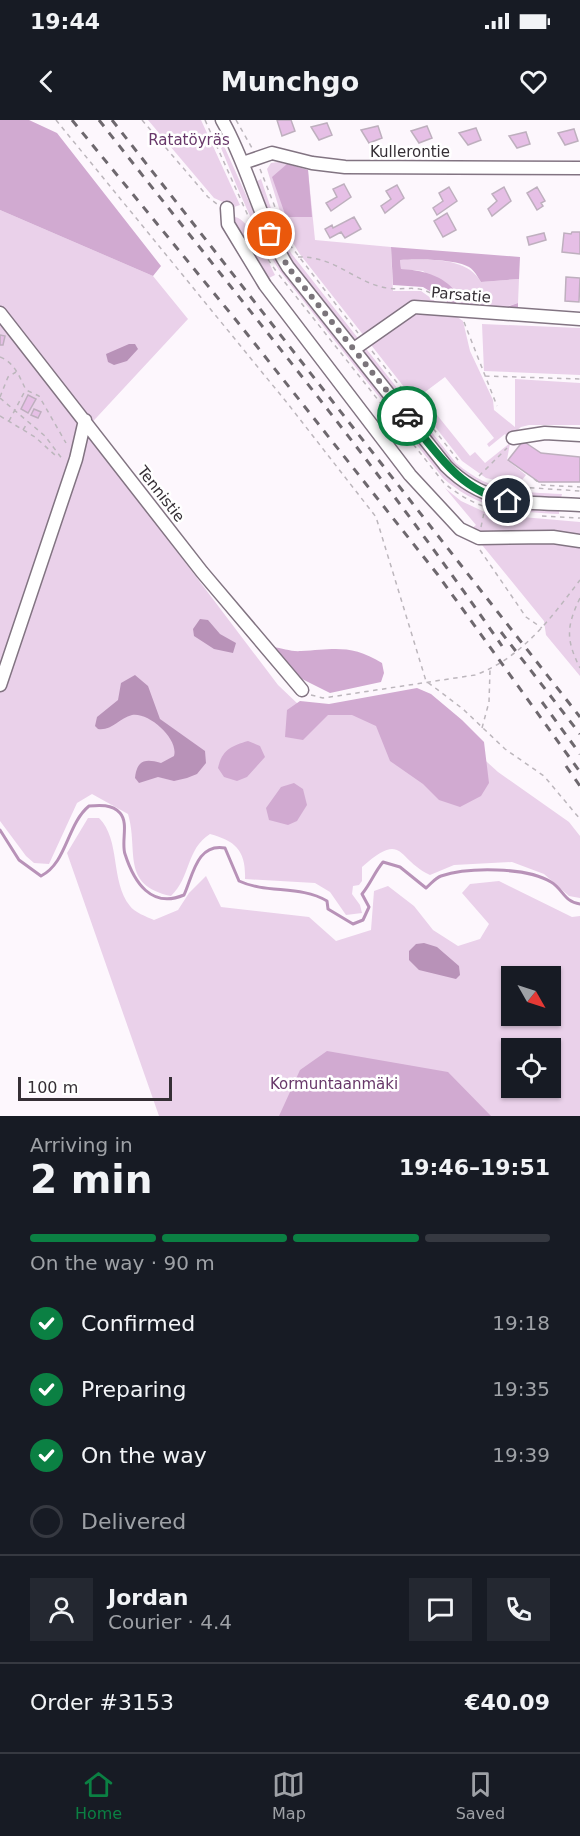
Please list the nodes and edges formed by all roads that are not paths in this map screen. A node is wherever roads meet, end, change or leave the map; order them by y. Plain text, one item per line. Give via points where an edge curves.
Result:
1 (222, 120) edge
2 (243, 162) junction
3 (580, 168) edge
4 (227, 208) road end
5 (0, 312) edge
6 (580, 319) edge
7 (359, 345) junction
8 (85, 420) junction
9 (580, 435) edge
10 (513, 438) road end
11 (580, 505) edge
12 (580, 541) edge
13 (0, 685) edge
14 (302, 690) road end

1 - 2 street
2 - 3 street, Kullerontie via 272,153 345,167
2 - 7 street via 277,249
4 - 12 street via 228,224 236,240 272,295 410,475 460,529 478,543 542,537
5 - 8 street, Tennistie
6 - 7 street, Parsatie via 414,307
7 - 11 street via 446,466 470,487 508,501
8 - 13 street via 76,459
8 - 14 street, Tennistie via 202,573
9 - 10 street via 545,433

